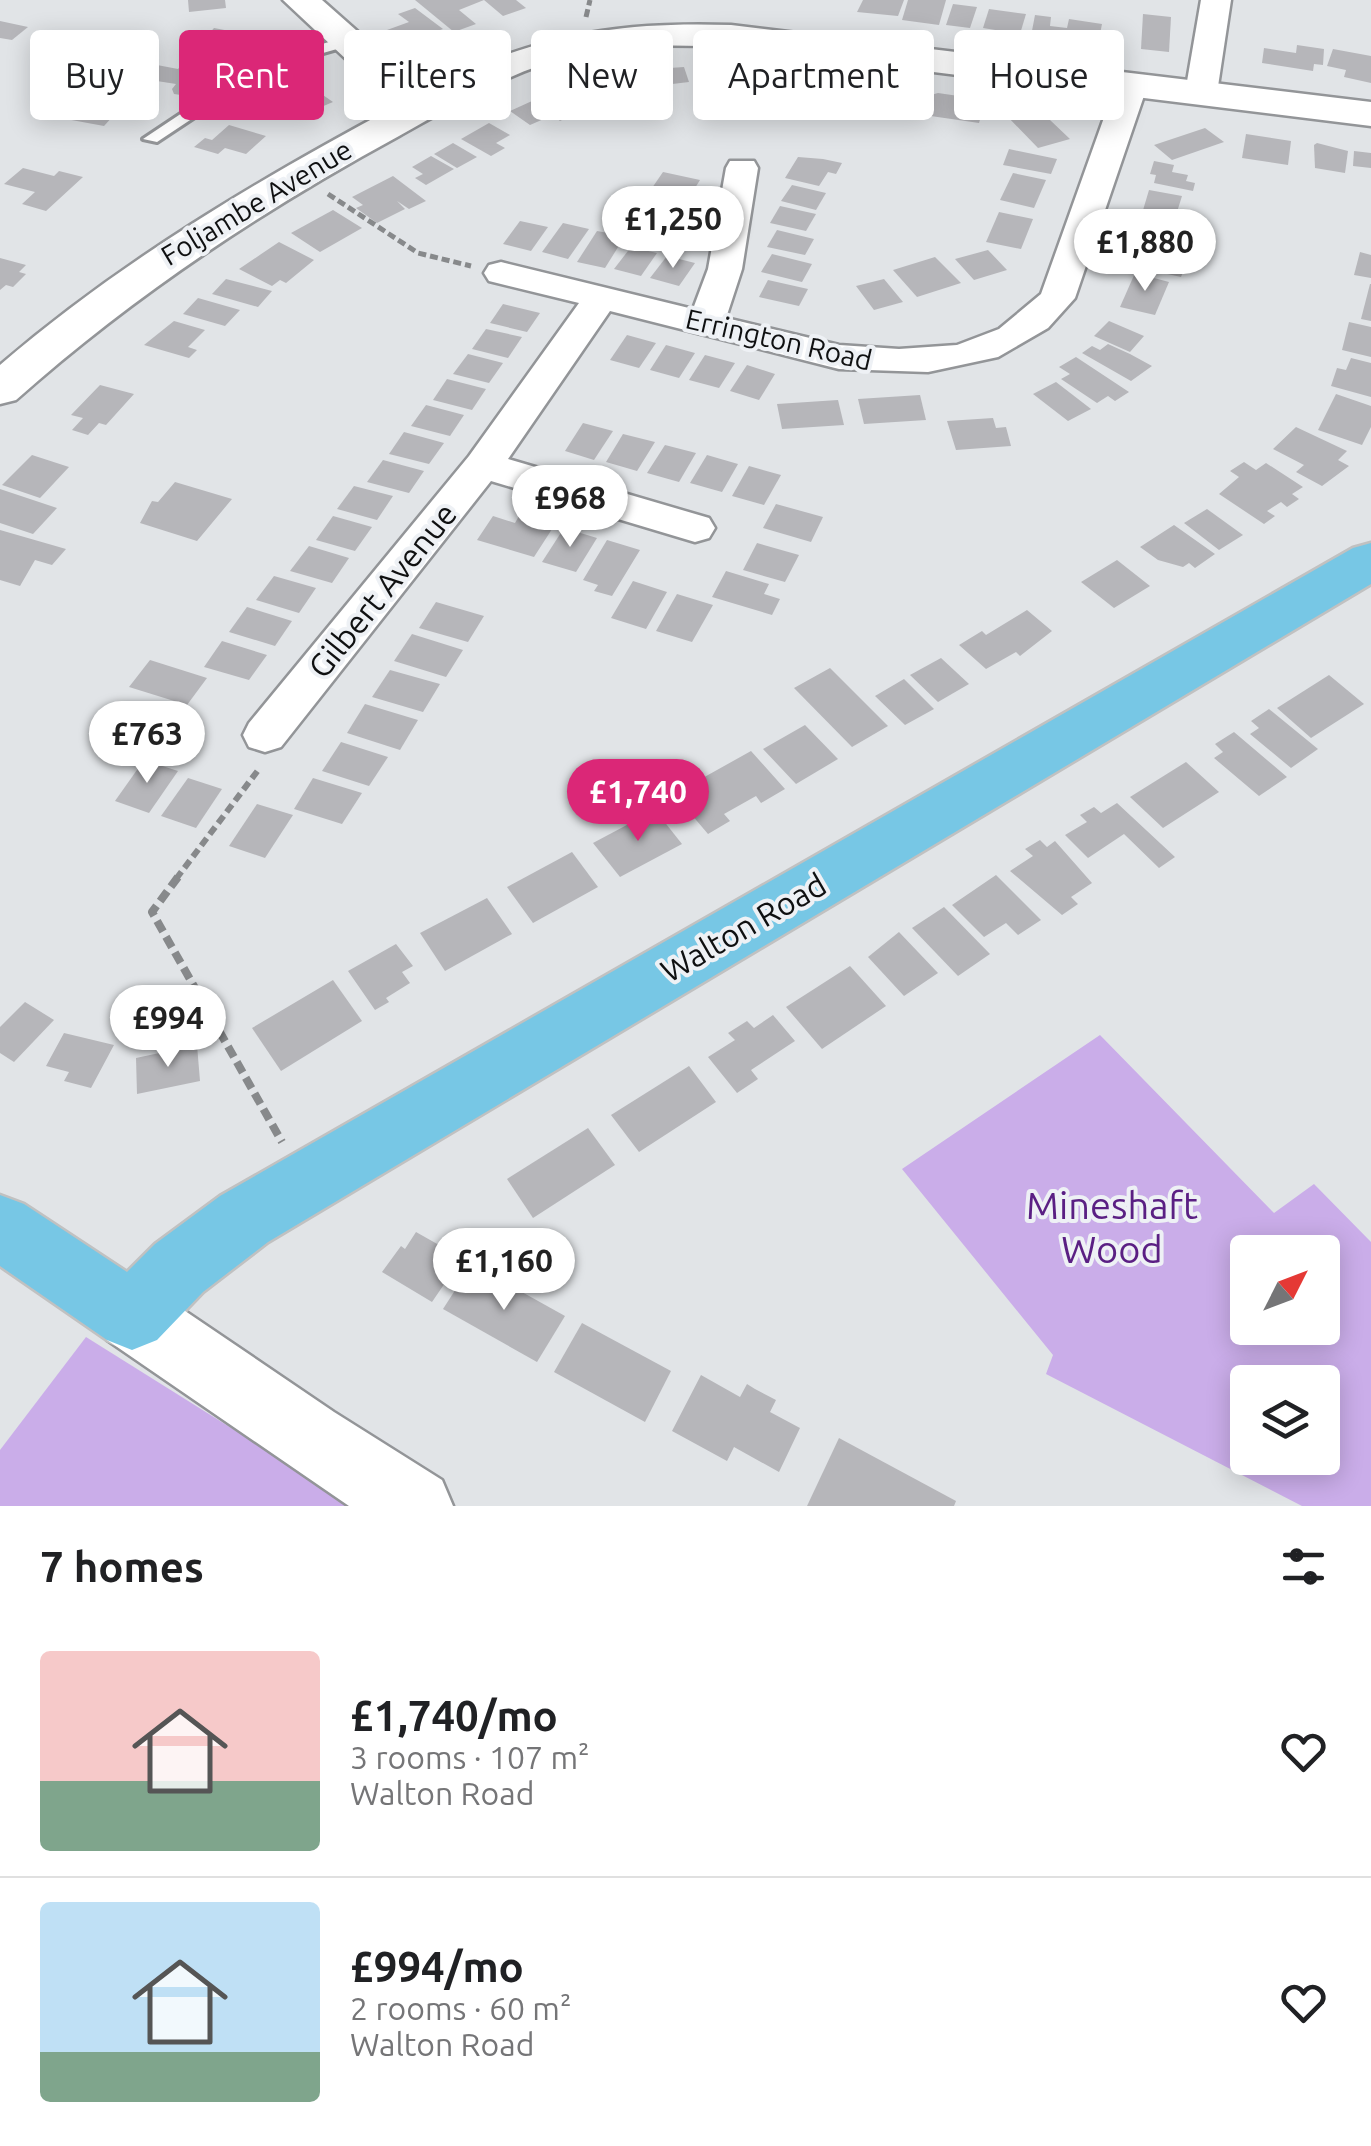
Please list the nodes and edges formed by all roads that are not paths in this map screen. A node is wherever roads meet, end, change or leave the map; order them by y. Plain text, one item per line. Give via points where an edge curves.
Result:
1 (301, 0) edge
2 (1216, 0) edge
3 (344, 40) edge
4 (344, 43) edge
5 (511, 64) edge
6 (1132, 84) junction
7 (1201, 93) junction
8 (1371, 114) edge
9 (399, 120) edge
10 (151, 138) dead end
11 (742, 168) dead end
12 (501, 273) road end
13 (602, 298) junction
14 (706, 324) junction
15 (0, 389) edge
16 (482, 465) junction
17 (695, 528) dead end
18 (1371, 561) edge
19 (265, 735) road end
20 (4, 1235) edge
21 (132, 1316) junction
22 (416, 1506) edge

1 - 3 street
2 - 7 street
4 - 10 lane via 262,66
5 - 6 street, Foljambe Avenue via 556,49 666,34 732,36
6 - 7 street, Foljambe Avenue
6 - 14 street, Errington Road via 1063,284 1046,311 1016,334 966,356 892,363
7 - 8 street, Foljambe Avenue
9 - 15 street, Foljambe Avenue via 298,174 130,279
11 - 14 street via 725,269
12 - 13 street, Errington Road
13 - 14 street, Errington Road
13 - 16 street, Gilbert Avenue
16 - 17 street
16 - 19 street, Gilbert Avenue
18 - 21 main road, Walton Road via 225,1230
20 - 21 main road
21 - 22 street

